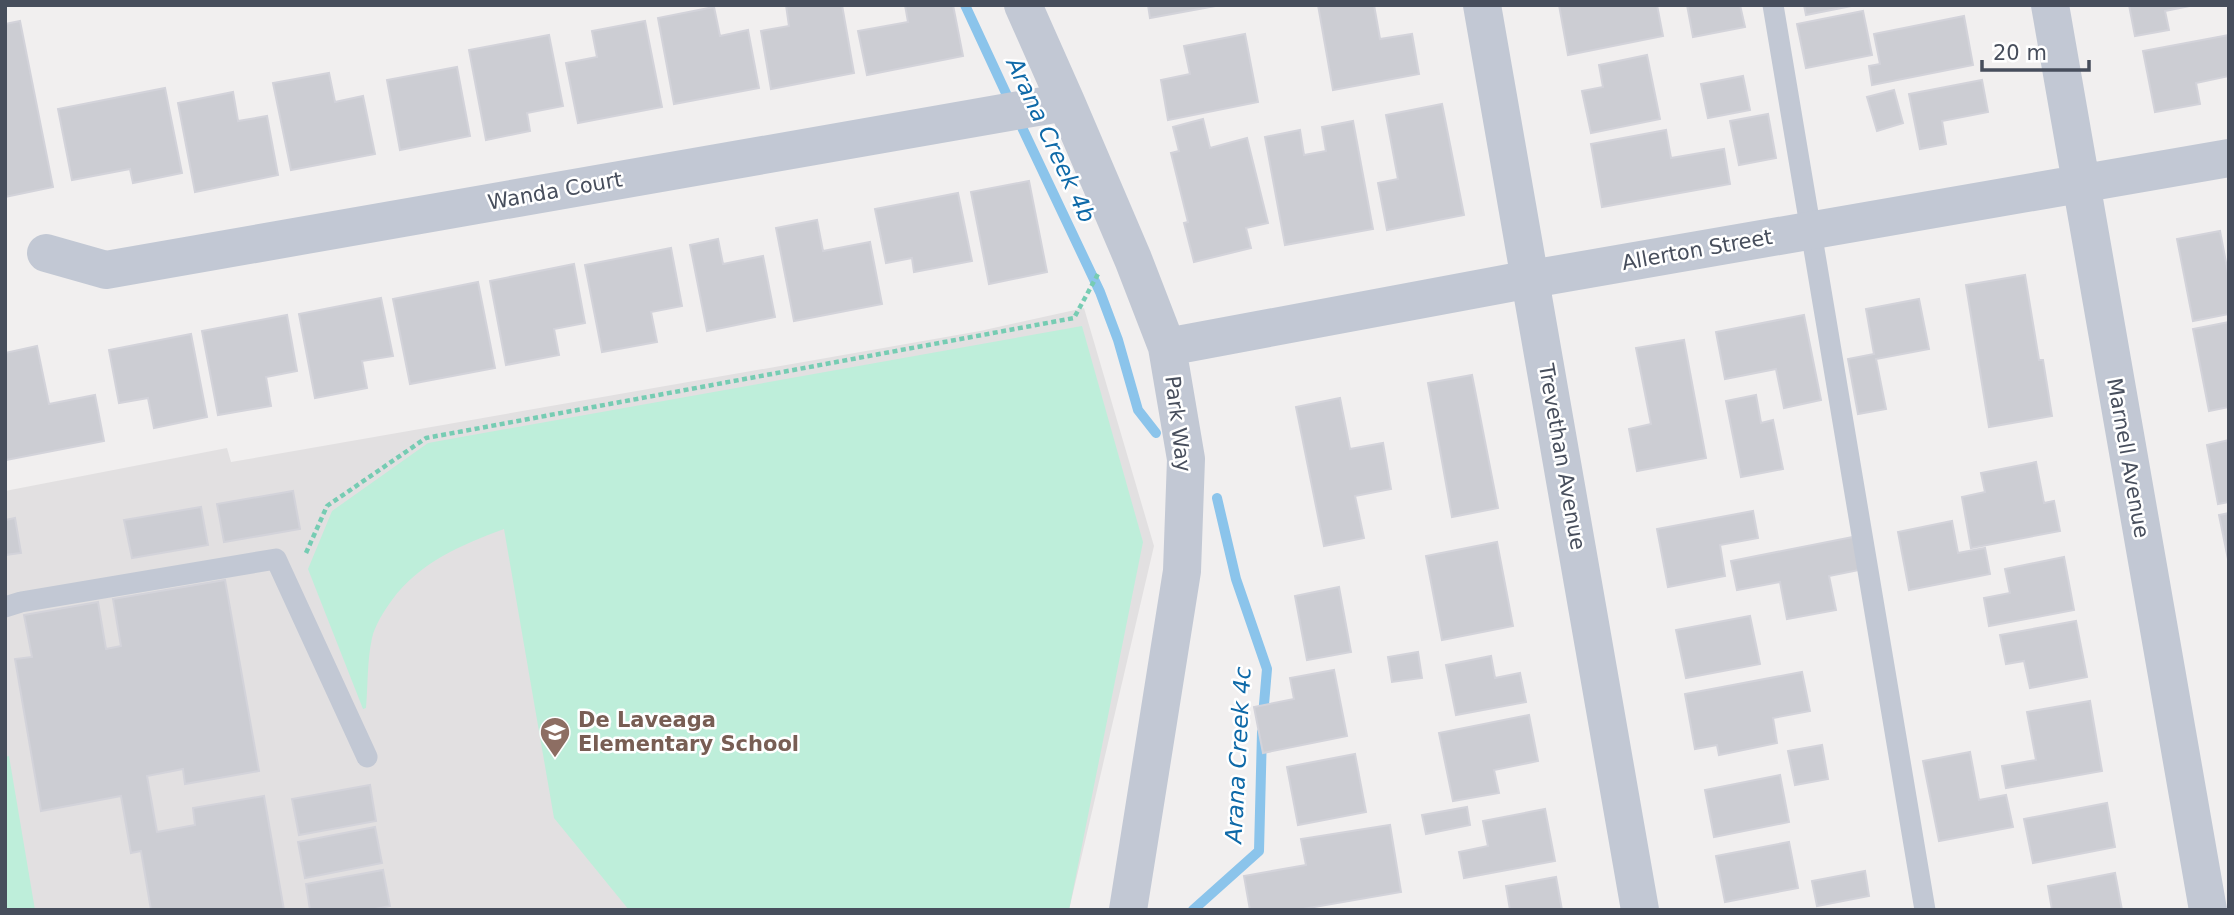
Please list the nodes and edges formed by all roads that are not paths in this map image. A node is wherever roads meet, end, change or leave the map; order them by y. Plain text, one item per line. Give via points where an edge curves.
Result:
1 (1023, 5) edge
2 (1482, 5) edge
3 (1773, 5) edge
4 (2050, 5) edge
5 (1066, 102) junction
6 (2229, 158) edge
7 (2080, 184) junction
8 (1812, 230) junction
9 (46, 253) dead end
10 (1531, 279) junction
11 (1167, 347) junction
12 (5, 607) edge
13 (367, 757) dead end
14 (1128, 910) edge
15 (1640, 910) edge
16 (1925, 910) edge
17 (2208, 910) edge

1 - 5 street, Park Way
2 - 10 street, Trevethan Avenue
3 - 8 lane
4 - 7 street, Marnell Avenue
5 - 9 street, Wanda Court via 106,270
5 - 11 street, Park Way
6 - 7 street, Allerton Street
7 - 8 street, Allerton Street
7 - 17 street, Marnell Avenue
8 - 10 street, Allerton Street
8 - 16 lane
10 - 11 street, Allerton Street
10 - 15 street, Trevethan Avenue
11 - 14 street, Park Way via 1186,459 1182,571
12 - 13 lane via 276,559

